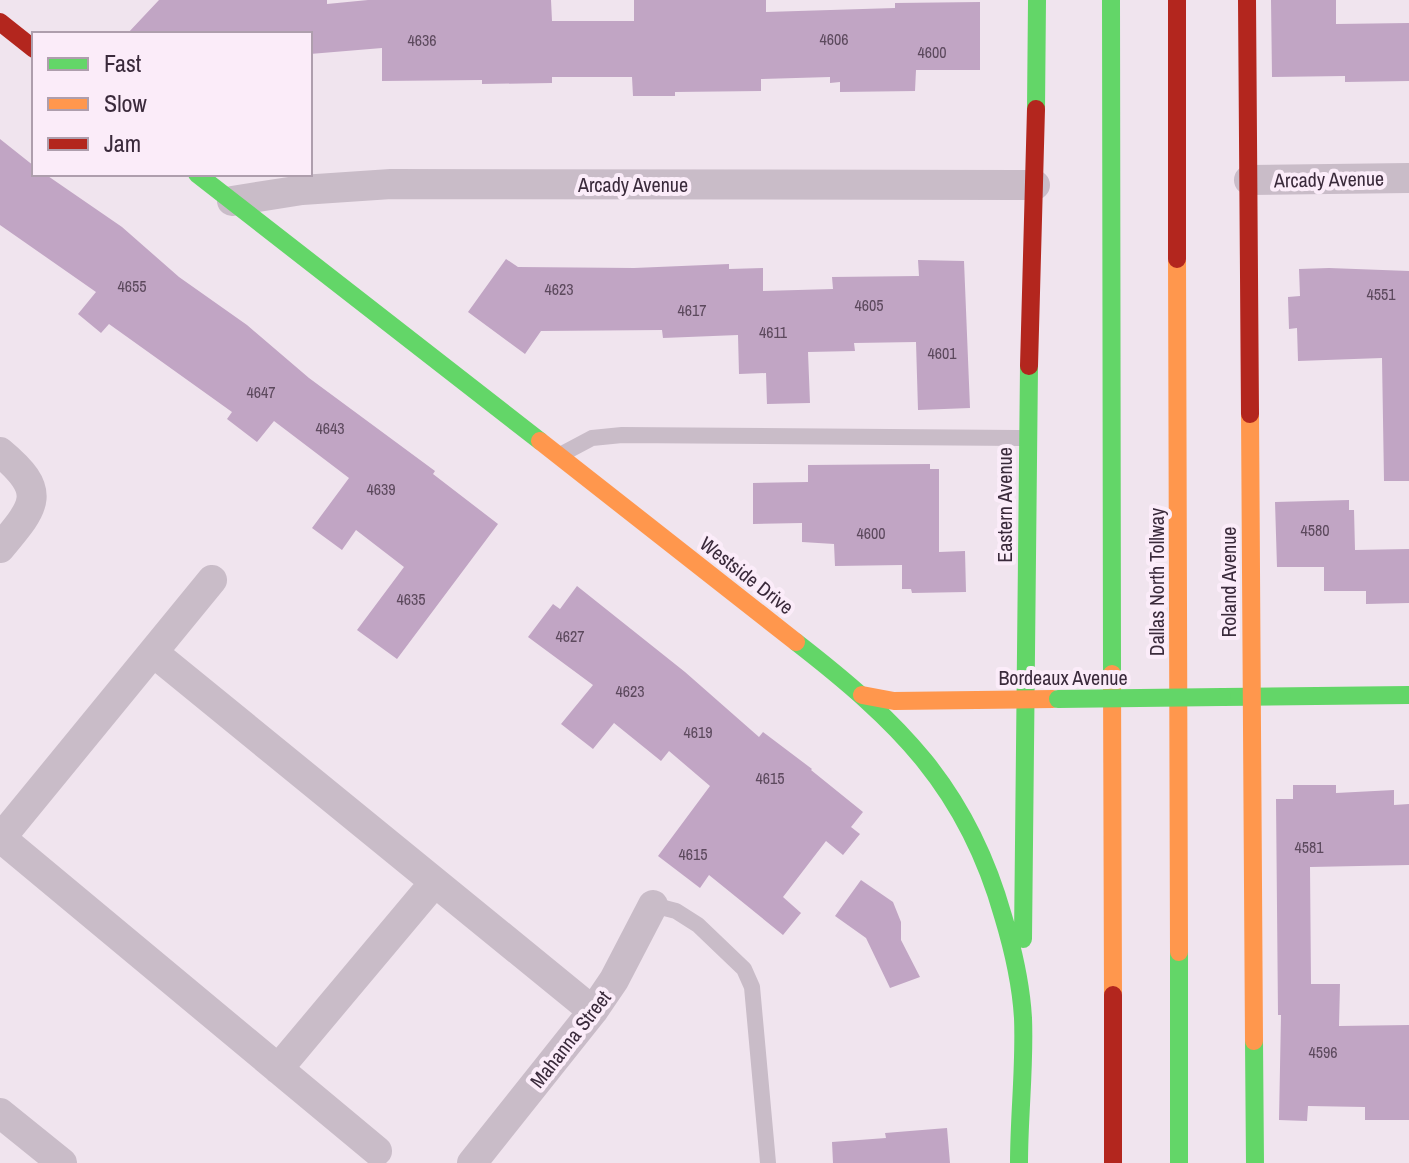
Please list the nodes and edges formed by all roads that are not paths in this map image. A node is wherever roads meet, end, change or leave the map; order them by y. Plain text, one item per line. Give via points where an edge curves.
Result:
1 (1037, 0) edge
2 (1111, 0) edge
3 (1177, 0) edge
4 (1247, 0) edge
5 (0, 22) edge
6 (32, 47) edge
7 (200, 176) edge
8 (1409, 178) edge
9 (1249, 180) junction
10 (1035, 185) junction
11 (232, 201) junction
12 (1027, 438) junction
13 (0, 452) edge
14 (558, 456) junction
15 (0, 548) edge
16 (212, 580) dead end
17 (154, 653) junction
18 (862, 695) junction
19 (1409, 695) edge
20 (1250, 697) junction
21 (1025, 699) junction
22 (1, 839) edge
23 (434, 883) junction
24 (653, 905) joint
25 (593, 1011) junction
26 (1022, 1011) junction
27 (278, 1069) junction
28 (0, 1113) edge
29 (377, 1151) dead end
30 (62, 1163) edge
31 (472, 1163) edge
32 (768, 1163) edge
33 (1019, 1163) edge
34 (1113, 1163) edge
35 (1179, 1163) edge
36 (1255, 1163) edge

1 - 10 main road, Eastern Avenue
2 - 34 main road
3 - 35 main road, Dallas North Tollway
4 - 9 main road, Roland Avenue
5 - 6 main road
7 - 11 main road, Westside Drive
8 - 9 street, Arcady Avenue
9 - 20 main road, Roland Avenue
10 - 11 street, Arcady Avenue via 391,184
10 - 12 main road, Eastern Avenue
11 - 14 main road, Westside Drive
12 - 14 lane via 622,435 592,438
12 - 21 main road, Eastern Avenue
13 - 15 street via 24,472 32,491 30,510
14 - 18 main road, Westside Drive
16 - 17 street
17 - 22 street
17 - 23 street
18 - 21 main road, Bordeaux Avenue via 894,701
18 - 26 main road, Westside Drive via 951,794 974,834 1003,917
19 - 20 main road, Bordeaux Avenue
20 - 21 main road, Bordeaux Avenue, bridge
20 - 36 main road, Roland Avenue
21 - 26 main road, Eastern Avenue
22 - 27 street
23 - 25 street
23 - 27 street
24 - 25 street, Mahanna Street
24 - 32 lane via 698,925 744,969 752,987
25 - 31 street, Mahanna Street
26 - 33 main road, Westside Drive
27 - 29 street
28 - 30 street

